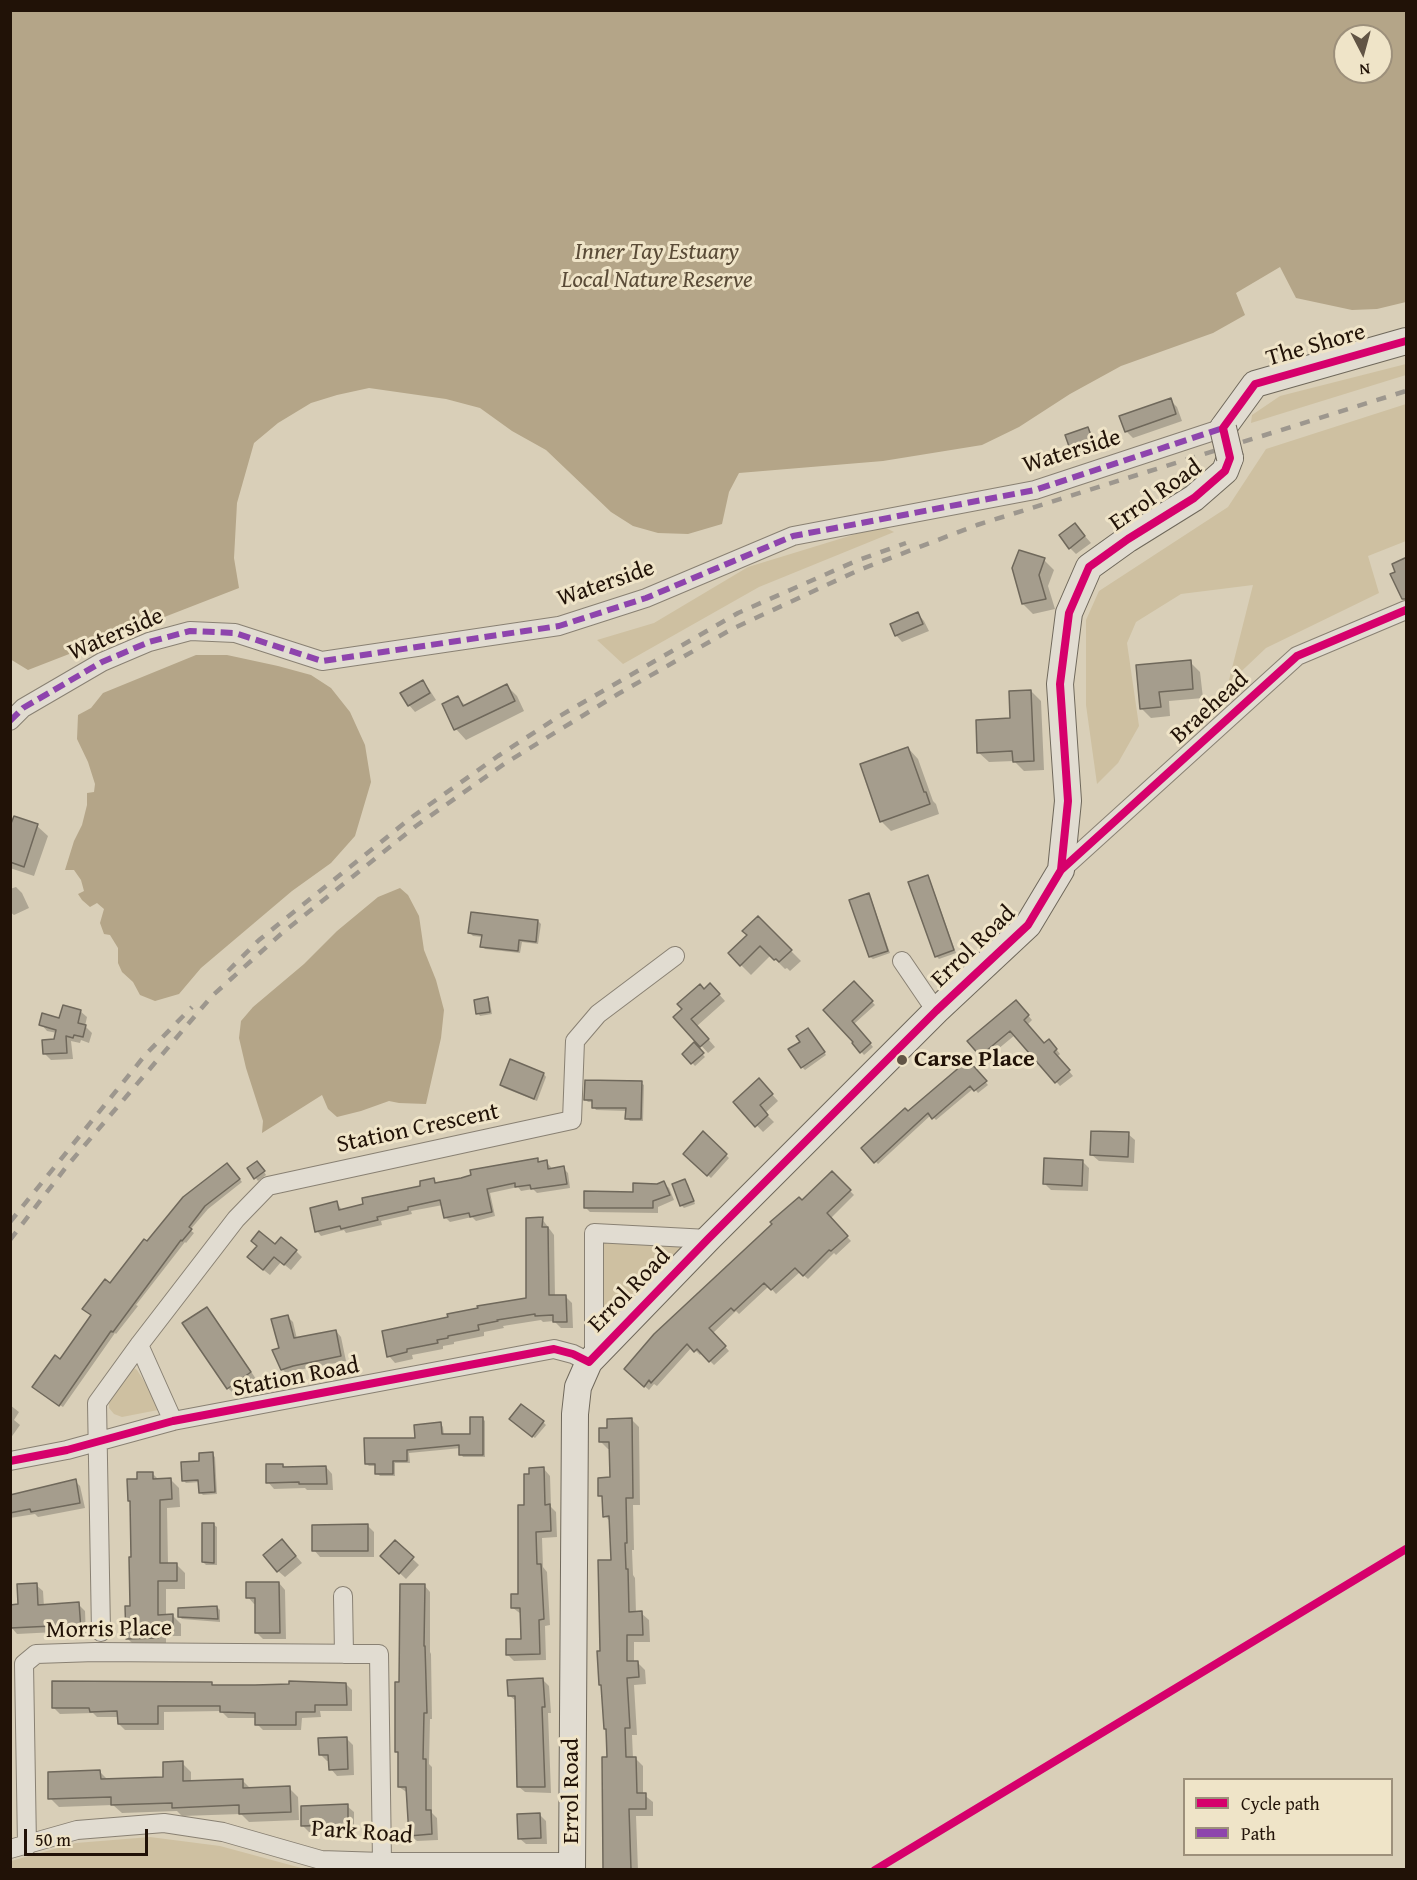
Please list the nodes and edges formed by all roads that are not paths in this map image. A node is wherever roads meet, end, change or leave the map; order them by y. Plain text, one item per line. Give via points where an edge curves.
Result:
1 (1407, 341) edge
2 (1223, 428) junction
3 (1407, 610) edge
4 (10, 721) edge
5 (1061, 870) junction
6 (675, 956) dead end
7 (902, 961) dead end
8 (936, 1011) junction
9 (708, 1239) junction
10 (139, 1345) junction
11 (592, 1360) junction
12 (173, 1421) junction
13 (99, 1441) junction
14 (10, 1461) edge
15 (343, 1596) dead end
16 (101, 1632) dead end
17 (344, 1654) junction
18 (19, 1847) edge
19 (382, 1862) junction
20 (536, 1866) edge
21 (572, 1866) edge

1 - 2 street, The Shore via 1255,384
2 - 4 street, Waterside via 1035,490 793,536 646,598 559,626 322,661 235,633 190,631 149,642 102,662 23,708
2 - 5 street, Errol Road, bridge via 1230,458 1225,471 1194,498 1089,567 1069,613 1060,684 1068,801
3 - 5 street, Braehead via 1297,656
5 - 8 street, Errol Road via 1028,925
6 - 10 street, Station Crescent via 598,1014 575,1041 572,1120 268,1186 236,1219
7 - 8 street
8 - 9 street, Errol Road
9 - 11 street, Errol Road
9 - 11 street, Errol Road via 594,1233
10 - 12 street
10 - 13 street, Station Crescent via 97,1403
11 - 12 street, Station Road via 554,1349
11 - 21 street, Errol Road via 578,1386 575,1414
12 - 13 street, Station Road
13 - 14 street, Station Road
13 - 16 street, Station Crescent
15 - 17 street
17 - 18 street, Morris Place via 36,1654 24,1664
17 - 19 street, Morris Place via 379,1654
18 - 19 street, Park Road via 77,1830 164,1823 223,1832 321,1860
19 - 20 street, Park Road
20 - 21 street, Park Road

